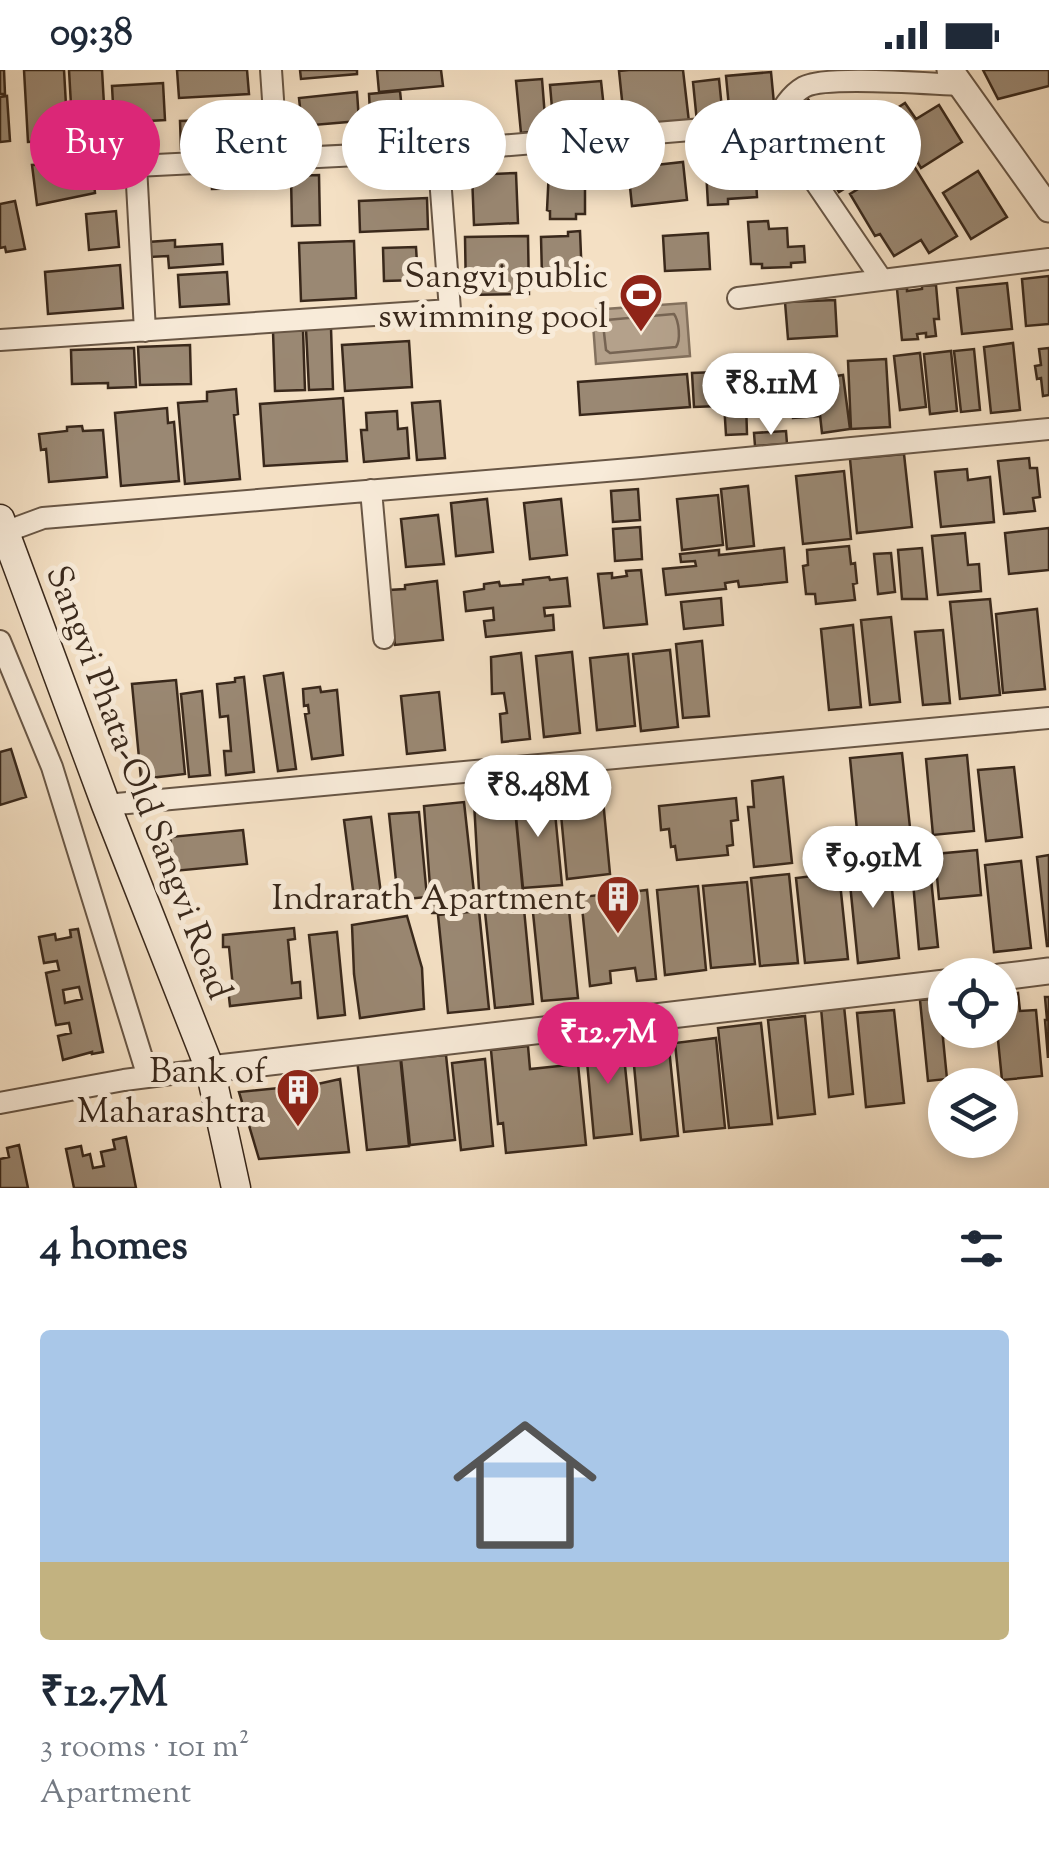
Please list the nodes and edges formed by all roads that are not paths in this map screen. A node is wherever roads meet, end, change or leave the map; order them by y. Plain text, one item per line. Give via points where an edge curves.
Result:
1 (271, 70) edge
2 (955, 77) edge
3 (273, 100) edge
4 (790, 100) edge
5 (685, 130) edge
6 (506, 145) edge
7 (180, 164) edge
8 (441, 190) edge
9 (821, 190) edge
10 (1049, 209) edge
11 (1049, 258) edge
12 (882, 280) junction
13 (738, 298) dead end
14 (145, 330) junction
15 (0, 340) edge
16 (1049, 428) edge
17 (371, 490) junction
18 (2, 526) edge
19 (384, 638) dead end
20 (0, 641) edge
21 (1049, 718) edge
22 (106, 805) junction
23 (1049, 971) edge
24 (1018, 975) edge
25 (928, 985) edge
26 (210, 1070) junction
27 (148, 1077) junction
28 (0, 1103) edge
29 (236, 1188) edge

1 - 3 street
2 - 4 street via 834,81 809,85
2 - 10 street
5 - 6 street
7 - 14 street via 136,166
8 - 14 street via 450,310
9 - 12 street
11 - 12 street
12 - 13 street
14 - 15 street
16 - 17 street
17 - 18 street
17 - 19 street
18 - 22 main road, Sangvi Phata-Old Sangvi Road
20 - 27 street via 52,766
21 - 22 street
22 - 26 main road, Sangvi Phata-Old Sangvi Road
23 - 24 street
25 - 26 street
26 - 27 street
26 - 29 main road, Sangvi Phata-Old Sangvi Road
27 - 28 street

